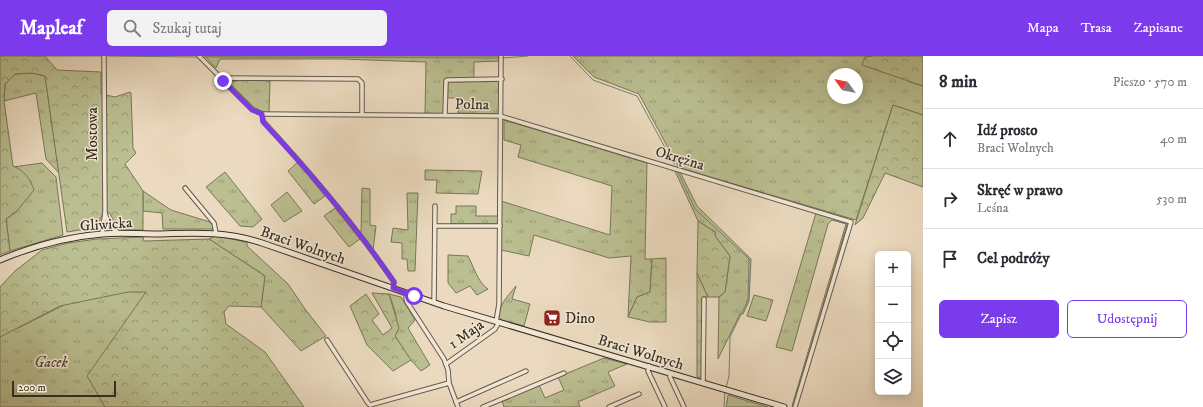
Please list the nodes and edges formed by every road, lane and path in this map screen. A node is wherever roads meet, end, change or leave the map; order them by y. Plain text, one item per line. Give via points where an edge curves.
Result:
1 (104, 56) edge
2 (199, 56) edge
3 (501, 58) edge
4 (502, 79) junction
5 (223, 81) junction
6 (262, 114) junction
7 (362, 114) junction
8 (445, 115) junction
9 (502, 117) junction
10 (185, 188) dead end
11 (435, 206) dead end
12 (105, 212) junction
13 (108, 223) junction
14 (435, 226) junction
15 (500, 226) junction
16 (120, 233) junction
17 (216, 233) junction
18 (104, 234) junction
19 (0, 260) edge
20 (393, 288) junction
21 (407, 293) junction
22 (704, 299) dead end
23 (434, 302) junction
24 (498, 322) junction
25 (327, 340) dead end
26 (446, 364) junction
27 (649, 366) junction
28 (526, 371) dead end
29 (564, 373) dead end
30 (670, 373) junction
31 (703, 383) junction
32 (450, 384) junction
33 (639, 394) dead end
34 (456, 402) junction
35 (458, 407) edge
36 (483, 407) edge
37 (609, 407) edge
38 (665, 407) edge
39 (684, 407) edge
40 (784, 407) edge
41 (795, 407) edge

1 - 12 street, Mostowa
2 - 5 street
3 - 4 street
4 - 8 street via 447,80
4 - 9 street
5 - 6 street via 252,110
5 - 7 street via 230,78 358,79 362,83
6 - 7 street, Polna
6 - 20 street via 263,122 302,165 371,251 394,282
7 - 8 street, Polna
8 - 9 street, Polna
9 - 15 street, Polna
9 - 41 street, Okrężna via 851,222
10 - 17 street via 214,223
11 - 14 street
12 - 13 street, Mostowa
12 - 18 street, Mostowa
13 - 16 street
13 - 18 street
14 - 15 street
14 - 23 street
15 - 24 street, Polna
16 - 17 main road, Gliwicka
16 - 18 main road, Gliwicka
17 - 20 main road, Braci Wolnych via 249,239
18 - 19 main road, Gliwicka via 52,242
20 - 21 main road, Braci Wolnych
21 - 23 main road, Braci Wolnych
21 - 26 street via 407,302
22 - 31 street, Braci Wolnych
23 - 24 main road, Braci Wolnych
24 - 26 street, 1 Maja via 495,329
24 - 27 main road, Braci Wolnych
25 - 32 street via 370,405
26 - 32 street
27 - 30 main road, Braci Wolnych
27 - 38 street via 648,371
28 - 34 street
29 - 36 street
30 - 31 main road, Braci Wolnych
30 - 39 street
31 - 40 main road, Braci Wolnych
32 - 34 street
33 - 37 street
34 - 35 street

